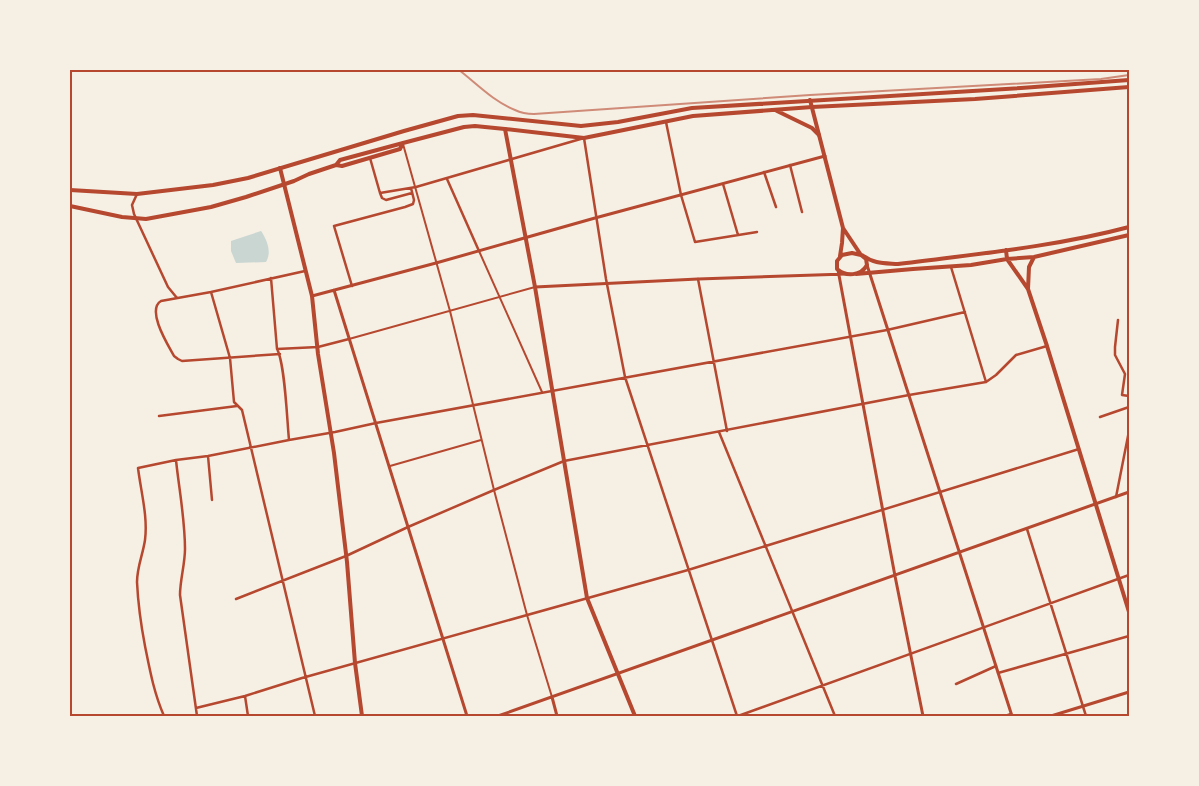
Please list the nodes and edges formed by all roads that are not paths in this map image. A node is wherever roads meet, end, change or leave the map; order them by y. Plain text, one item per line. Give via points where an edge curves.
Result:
1 (1129, 80) edge
2 (1129, 87) edge
3 (988, 90) junction
4 (989, 98) junction
5 (810, 100) junction
6 (812, 107) junction
7 (775, 110) junction
8 (666, 121) junction
9 (505, 128) junction
10 (819, 135) junction
11 (584, 138) junction
12 (403, 143) junction
13 (825, 156) junction
14 (370, 158) junction
15 (511, 160) junction
16 (336, 164) junction
17 (790, 165) junction
18 (280, 168) junction
19 (764, 172) junction
20 (446, 178) junction
21 (284, 184) junction
22 (723, 184) junction
23 (416, 187) junction
24 (410, 188) junction
25 (70, 190) edge
26 (380, 193) junction
27 (412, 193) junction
28 (137, 194) junction
29 (681, 195) junction
30 (70, 206) edge
31 (776, 207) dead end
32 (802, 212) dead end
33 (135, 218) junction
34 (595, 218) junction
35 (1129, 227) edge
36 (842, 228) junction
37 (757, 232) dead end
38 (738, 235) junction
39 (1129, 235) edge
40 (526, 237) junction
41 (1006, 250) junction
42 (479, 251) junction
43 (862, 255) junction
44 (840, 256) junction
45 (1034, 257) junction
46 (1007, 259) junction
47 (436, 263) junction
48 (867, 265) junction
49 (950, 267) junction
50 (305, 271) junction
51 (839, 272) junction
52 (869, 272) junction
53 (856, 274) junction
54 (271, 278) junction
55 (698, 279) junction
56 (607, 283) junction
57 (352, 286) junction
58 (534, 287) junction
59 (1028, 289) junction
60 (334, 290) junction
61 (211, 292) junction
62 (312, 296) junction
63 (499, 297) junction
64 (177, 298) junction
65 (450, 311) junction
66 (964, 312) junction
67 (1118, 320) dead end
68 (887, 330) junction
69 (851, 337) junction
70 (349, 339) junction
71 (318, 346) junction
72 (1047, 346) junction
73 (276, 349) junction
74 (280, 354) junction
75 (230, 358) junction
76 (714, 361) junction
77 (625, 377) junction
78 (986, 382) junction
79 (553, 391) junction
80 (542, 392) junction
81 (909, 395) junction
82 (1129, 396) edge
83 (863, 404) junction
84 (472, 405) junction
85 (237, 406) junction
86 (1129, 407) edge
87 (160, 416) dead end
88 (1100, 417) dead end
89 (376, 423) junction
90 (727, 430) junction
91 (1129, 431) edge
92 (719, 432) junction
93 (330, 433) junction
94 (289, 440) junction
95 (481, 440) junction
96 (648, 445) junction
97 (250, 447) junction
98 (1079, 449) junction
99 (208, 456) junction
100 (176, 460) junction
101 (564, 461) junction
102 (389, 466) junction
103 (494, 490) junction
104 (940, 492) junction
105 (1129, 492) edge
106 (1116, 497) junction
107 (212, 500) dead end
108 (1095, 504) junction
109 (883, 510) junction
110 (408, 527) junction
111 (1027, 528) junction
112 (765, 546) junction
113 (959, 553) junction
114 (346, 556) junction
115 (688, 570) junction
116 (1129, 575) edge
117 (895, 576) junction
118 (1119, 579) junction
119 (282, 581) junction
120 (587, 598) junction
121 (236, 599) dead end
122 (1051, 604) junction
123 (792, 612) junction
124 (1129, 612) edge
125 (527, 615) junction
126 (983, 628) junction
127 (1129, 636) edge
128 (443, 638) junction
129 (712, 640) junction
130 (911, 654) junction
131 (1066, 654) junction
132 (355, 663) junction
133 (996, 666) junction
134 (998, 673) junction
135 (618, 674) junction
136 (306, 676) junction
137 (956, 684) dead end
138 (823, 686) junction
139 (1129, 692) edge
140 (245, 696) junction
141 (552, 697) junction
142 (1083, 707) junction
143 (196, 708) junction
144 (1012, 715) edge
145 (164, 716) edge
146 (197, 716) edge
147 (248, 716) edge
148 (315, 716) edge
149 (362, 716) edge
150 (467, 716) edge
151 (498, 716) edge
152 (557, 716) edge
153 (635, 716) edge
154 (738, 716) edge
155 (835, 716) edge
156 (923, 716) edge
157 (1005, 716) edge
158 (1051, 716) edge
159 (1086, 716) edge

1 - 3 main road
2 - 4 main road
3 - 4 main road
3 - 5 main road
4 - 6 main road
5 - 6 main road
5 - 18 main road via 692,108 581,126 478,115 458,116
6 - 7 main road
6 - 10 main road
7 - 8 main road
7 - 10 main road via 812,128
8 - 11 main road
8 - 29 street
9 - 11 main road
9 - 12 main road via 464,127
9 - 15 main road
10 - 13 main road
11 - 15 street
11 - 34 street
12 - 14 main road via 400,149
12 - 16 main road via 340,160
12 - 23 street
13 - 17 street
13 - 36 main road
14 - 16 main road via 342,166
14 - 26 street
15 - 20 street
15 - 40 main road
16 - 21 main road
17 - 19 street
17 - 32 street
18 - 21 main road
18 - 28 main road via 213,185
19 - 22 street
19 - 31 street
20 - 23 street
20 - 42 street
21 - 33 main road via 212,207 146,219
21 - 50 main road
22 - 29 street
22 - 38 street
23 - 24 street
23 - 47 street
24 - 26 street
24 - 27 street
25 - 28 main road
26 - 27 street via 386,200
27 - 57 street via 413,204 334,226
28 - 33 street via 132,205
29 - 34 street
29 - 38 street via 695,242
30 - 33 main road
33 - 64 street
34 - 40 street
34 - 56 street
35 - 41 main road via 1100,235
36 - 43 main road
36 - 44 main road
37 - 38 street
39 - 45 main road
40 - 42 street
40 - 58 main road
41 - 43 main road via 898,264 873,262
41 - 46 main road
42 - 47 street
42 - 63 street
43 - 44 main road
43 - 48 main road
44 - 51 main road via 836,263
45 - 46 main road
45 - 59 main road via 1029,267
46 - 49 main road
46 - 59 main road
47 - 57 street
47 - 65 street
48 - 52 street
48 - 53 main road
49 - 52 main road
49 - 66 street
50 - 54 street
50 - 62 main road
51 - 53 main road
51 - 55 street
51 - 69 street
52 - 53 main road
52 - 68 street
54 - 61 street
54 - 73 street
55 - 56 street
55 - 76 street
56 - 58 street
56 - 77 street
57 - 60 street
58 - 63 street
58 - 79 main road
59 - 72 main road
60 - 62 street
60 - 70 street
61 - 64 street
61 - 75 street
62 - 71 main road
63 - 65 street
63 - 80 street
64 - 75 street via 161,301 156,306 159,328 174,356 182,361
65 - 70 street
65 - 84 street
66 - 68 street
66 - 78 street
67 - 82 street via 1115,355 1126,374 1122,395
68 - 69 street
68 - 81 street
69 - 76 street
69 - 83 street
70 - 71 street
70 - 89 street
71 - 73 street
71 - 93 main road
72 - 78 street via 1016,355
72 - 98 main road
73 - 74 street
74 - 75 street
74 - 94 street
75 - 85 street
76 - 77 street
76 - 90 street
77 - 79 street
77 - 96 street
78 - 81 street
79 - 80 street
79 - 101 main road
80 - 84 street
81 - 83 street
81 - 104 street
83 - 90 street
83 - 109 street
84 - 89 street
84 - 95 street
85 - 87 street
85 - 97 street via 242,410
86 - 88 street
89 - 93 street
89 - 102 street
90 - 92 street
91 - 106 street
92 - 96 street
92 - 112 street
93 - 94 street
93 - 114 main road
94 - 97 street
95 - 102 street
95 - 103 street
96 - 101 street
96 - 115 street
97 - 99 street
97 - 119 street
98 - 104 street
98 - 108 main road
99 - 100 street
99 - 107 street
100 - 143 street via 185,551 180,595
100 - 145 street via 138,468 146,523 138,571 140,622 152,682
101 - 103 street
101 - 120 main road
102 - 110 street
103 - 110 street
103 - 125 street
104 - 109 street
104 - 113 street
105 - 106 street
106 - 108 street
108 - 111 street
108 - 118 main road
109 - 112 street
109 - 117 street
110 - 114 street
110 - 128 street
111 - 113 street
111 - 122 street
112 - 115 street
112 - 123 street
113 - 117 street
113 - 126 street
114 - 119 street
114 - 132 main road
115 - 120 street
115 - 129 street
116 - 118 street
117 - 123 street
117 - 130 street
118 - 122 street
118 - 124 main road
119 - 121 street
119 - 136 street
120 - 125 street
120 - 135 main road
122 - 126 street
122 - 131 street
123 - 129 street
123 - 138 street
125 - 128 street
125 - 141 street
126 - 130 street
126 - 133 street
127 - 131 street
128 - 132 street
128 - 150 street
129 - 135 street
129 - 154 street
130 - 138 street
130 - 156 street
131 - 134 street
131 - 142 street
132 - 136 street
132 - 149 main road
133 - 134 street
133 - 137 street
134 - 144 street
135 - 141 street
135 - 153 main road
136 - 140 street
136 - 148 street
138 - 154 street
138 - 155 street
139 - 142 street
140 - 143 street
140 - 147 street
141 - 151 street
141 - 152 street
142 - 158 street
142 - 159 street
143 - 146 street
144 - 157 street

